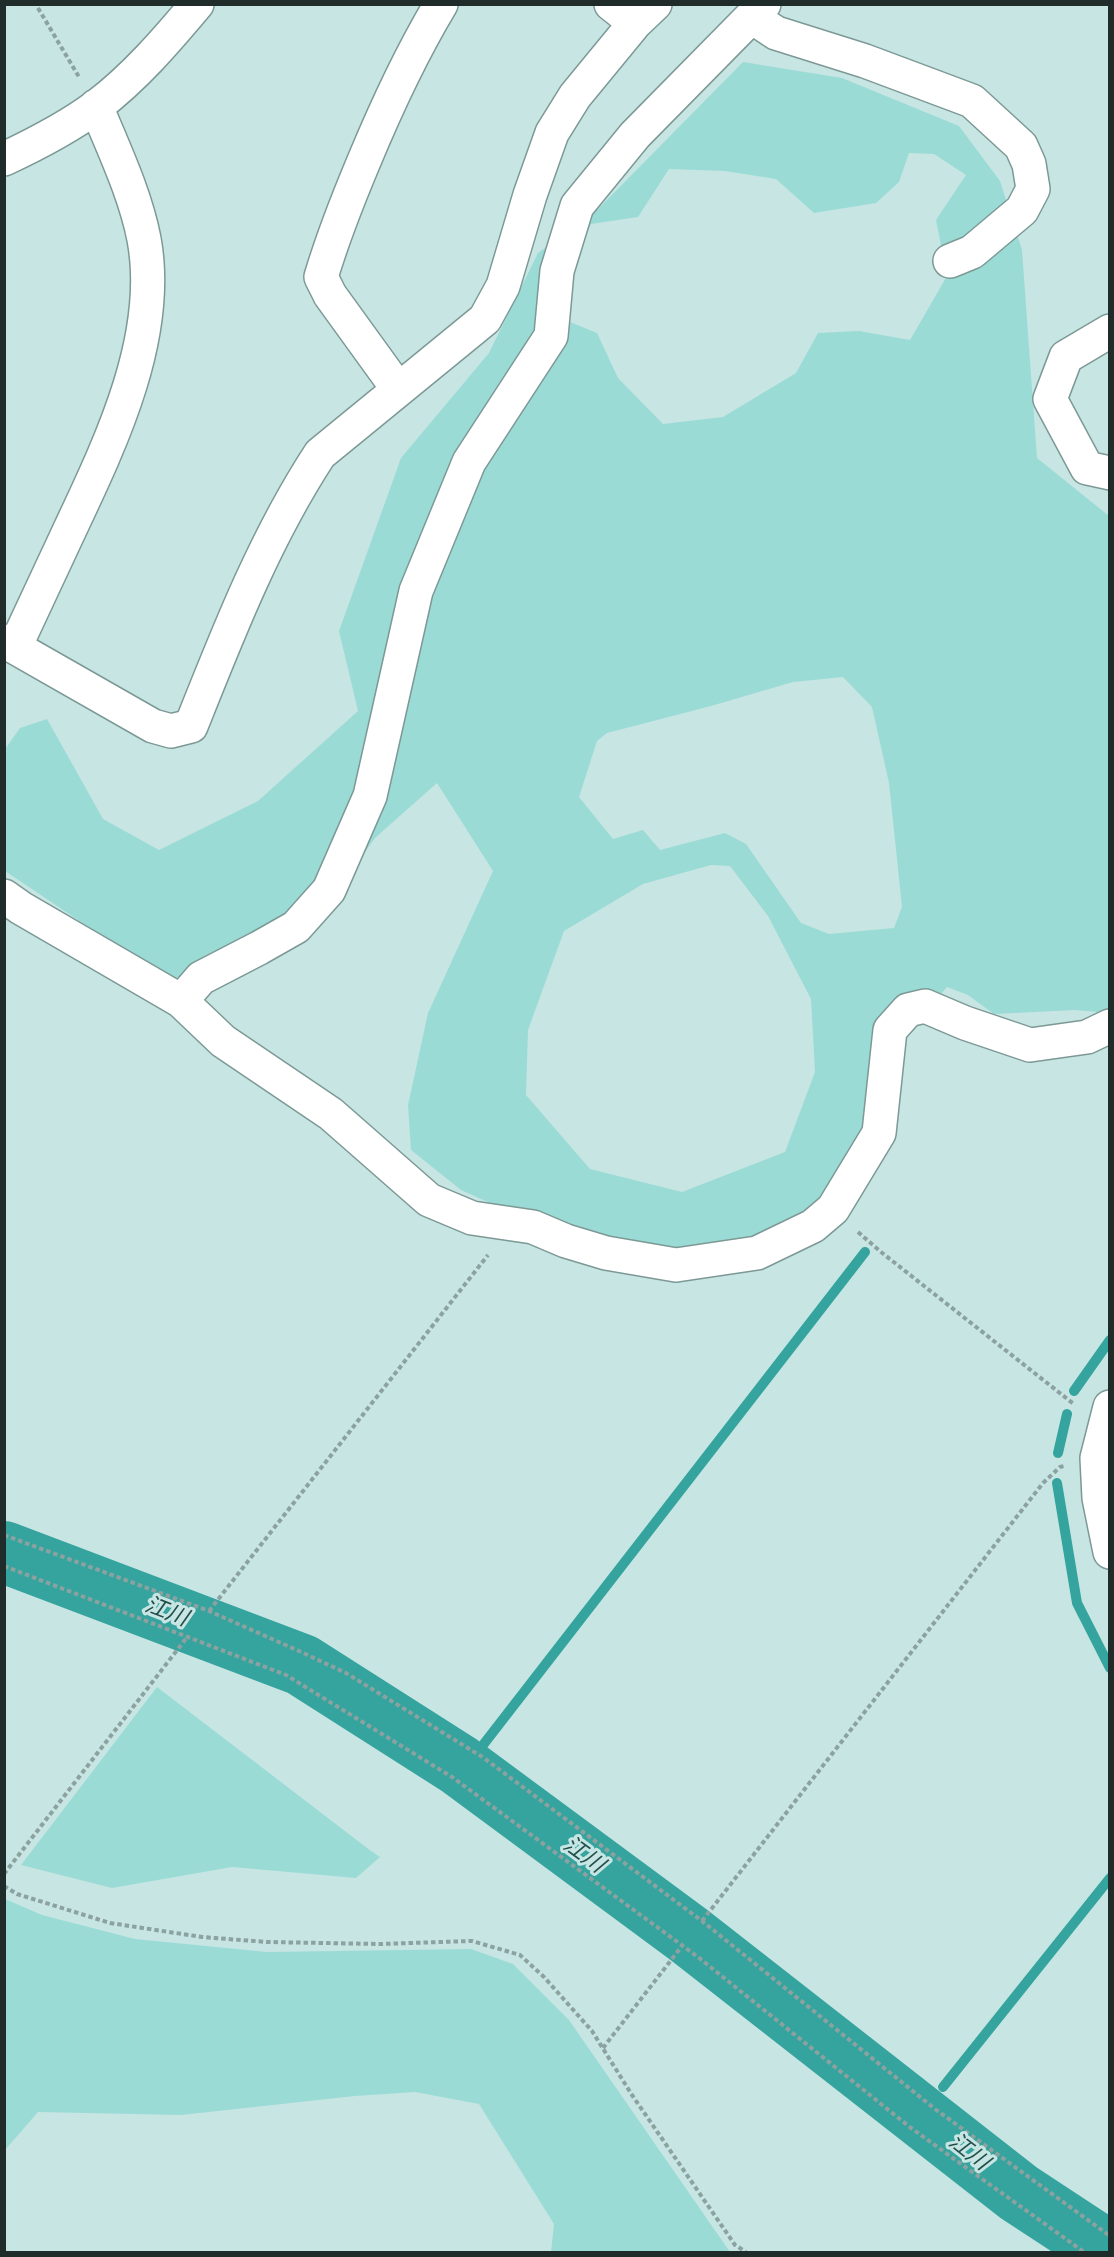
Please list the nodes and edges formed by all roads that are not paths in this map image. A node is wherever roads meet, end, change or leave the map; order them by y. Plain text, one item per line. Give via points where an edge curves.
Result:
1 (197, 4) edge
2 (441, 4) edge
3 (634, 11) edge
4 (758, 11) edge
5 (96, 106) junction
6 (4, 159) edge
7 (950, 261) dead end
8 (1110, 331) edge
9 (398, 389) junction
10 (1110, 473) edge
11 (10, 644) edge
12 (4, 896) edge
13 (181, 1000) junction
14 (1110, 1026) edge
15 (1103, 1431) edge
16 (1110, 1552) edge

1 - 5 street via 159,49
2 - 9 street via 378,128 321,277
3 - 9 street via 552,133 503,286 485,319
4 - 7 street via 776,33 972,101 1021,146 1033,189 1022,210 972,252
4 - 13 street via 635,135 577,206 557,271 551,336 470,462 420,582 370,796 329,890 296,927 201,978
5 - 6 street
5 - 11 street via 132,193 144,241 145,314 136,363 99,468
8 - 10 street via 1066,357 1050,399 1087,468
9 - 11 street via 320,454 308,473 254,577 191,726 171,731 153,726
12 - 13 street
13 - 14 street via 223,1041 331,1114 429,1200 472,1218 533,1227 606,1253 676,1265 757,1253 813,1226 833,1209 879,1133 890,1030 908,1010 925,1006 1030,1045 1087,1037
15 - 16 street via 1100,1498

